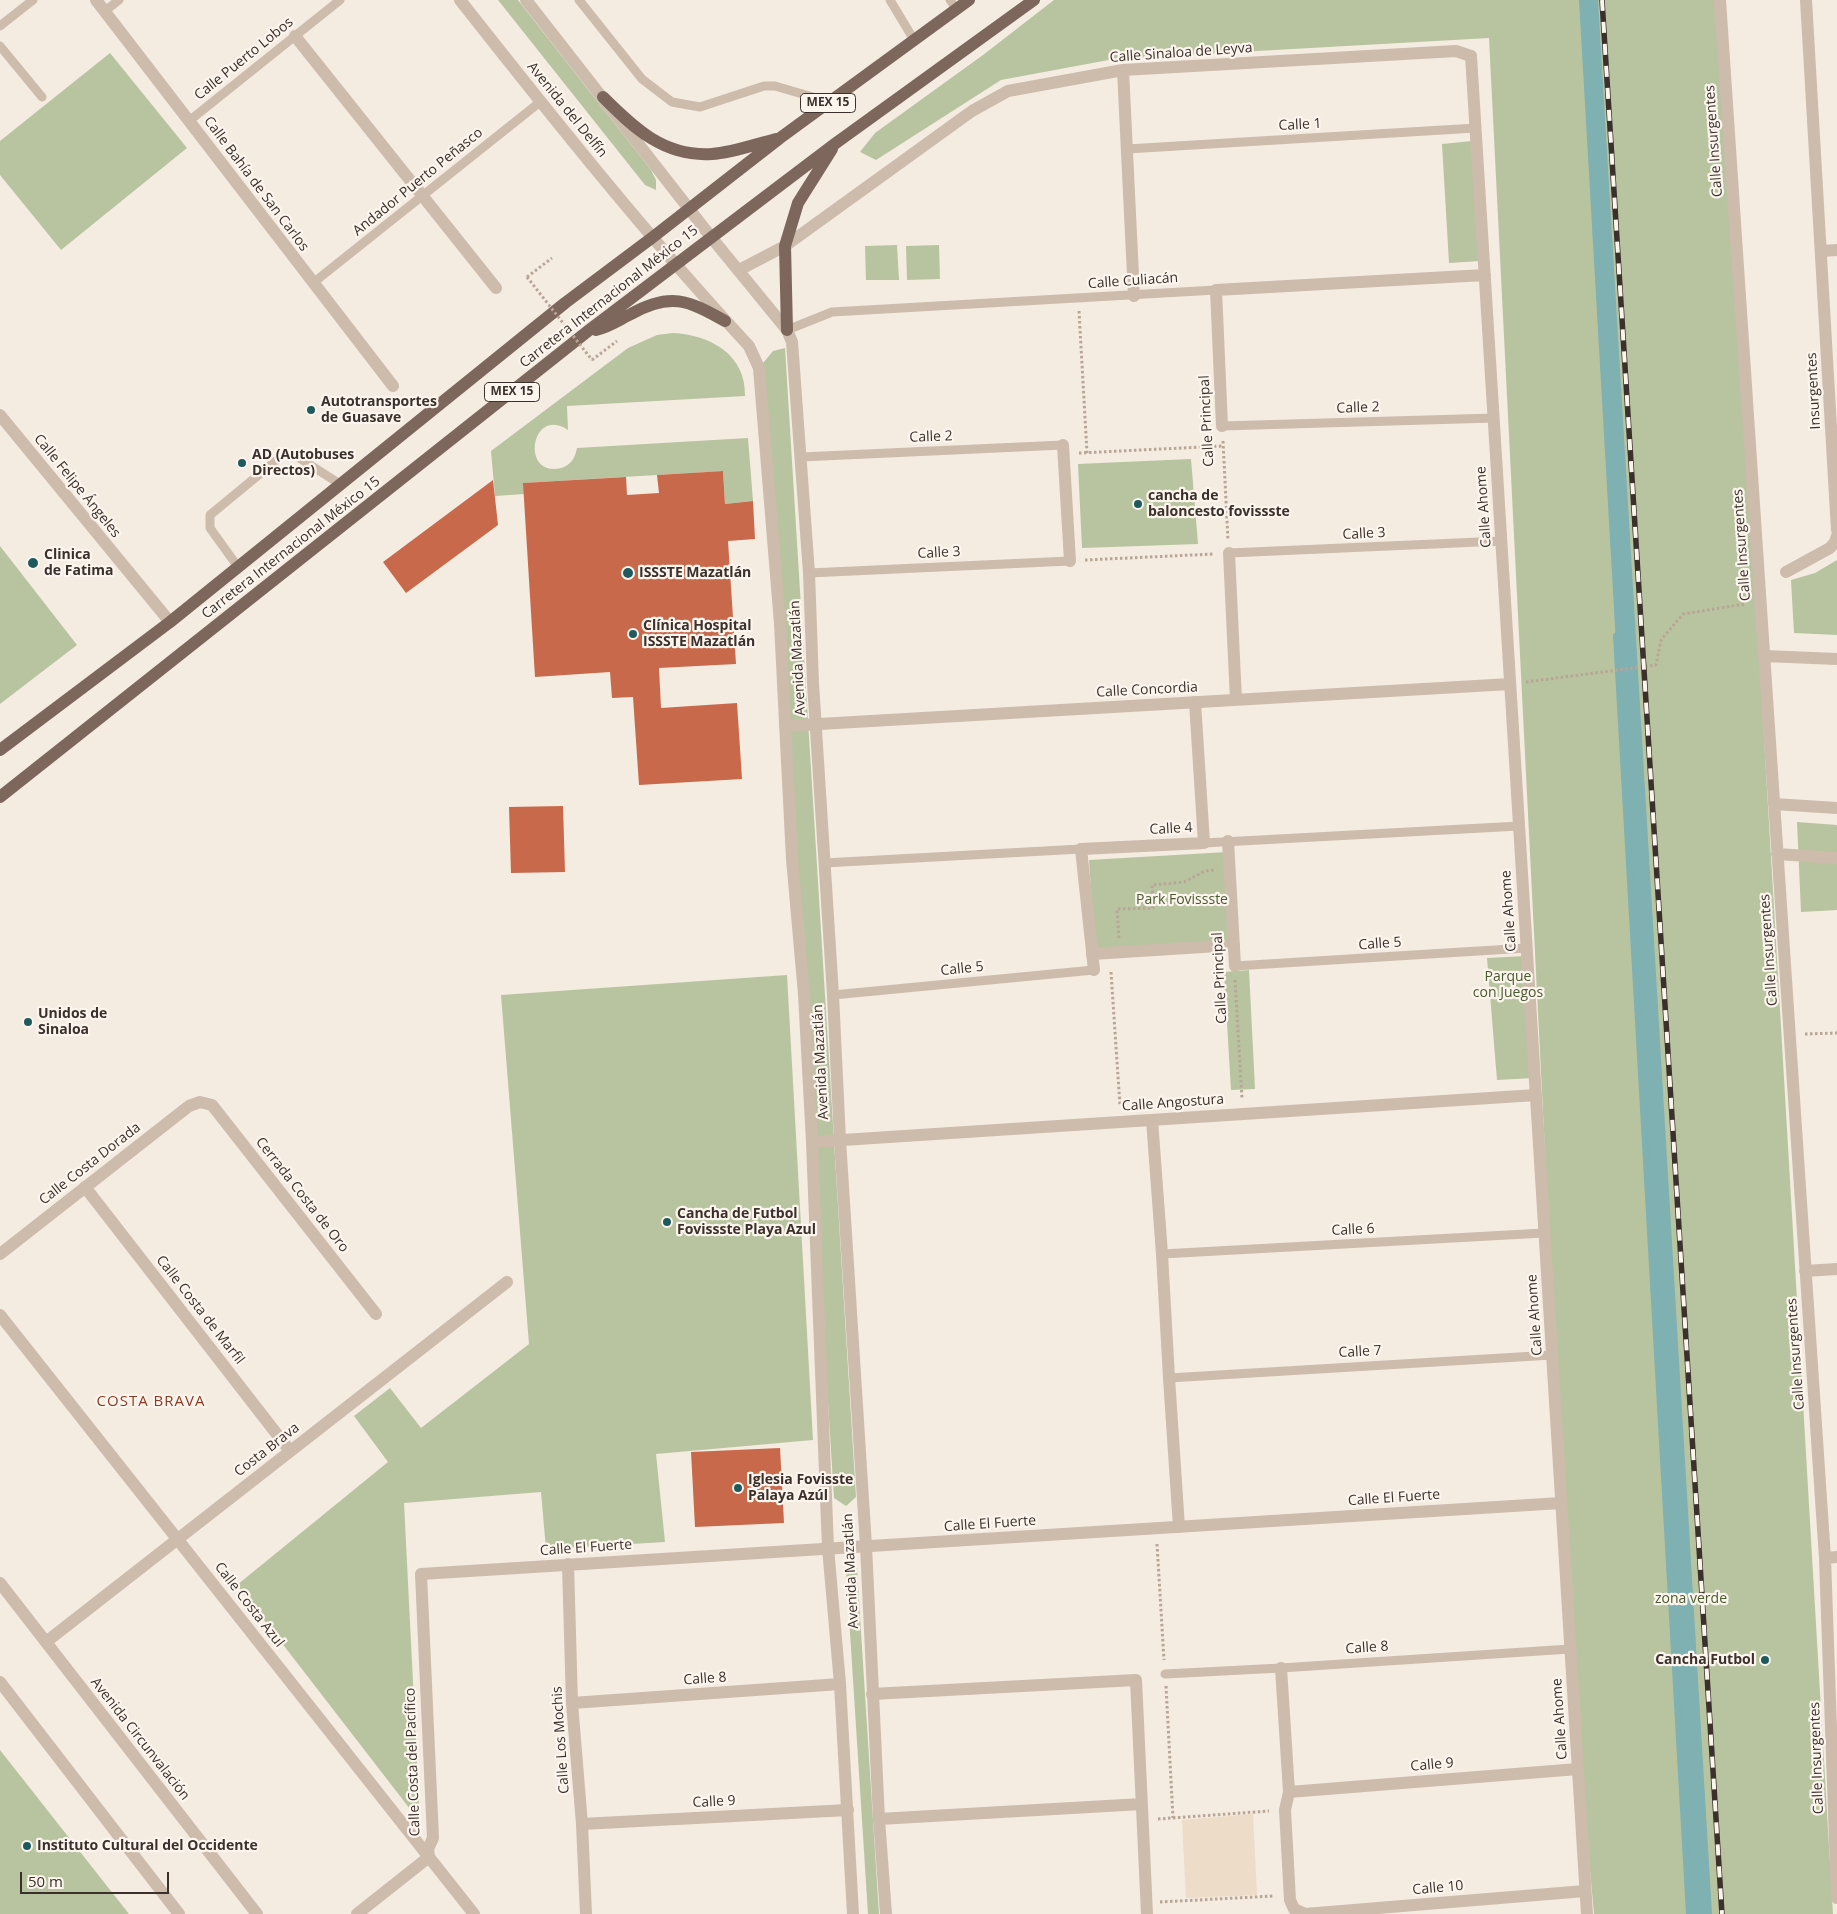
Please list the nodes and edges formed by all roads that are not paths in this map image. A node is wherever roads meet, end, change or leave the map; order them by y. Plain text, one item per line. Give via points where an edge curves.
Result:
1 (33, 0) edge
2 (96, 0) edge
3 (119, 0) edge
4 (340, 0) edge
5 (460, 0) edge
6 (526, 0) edge
7 (579, 0) edge
8 (890, 0) edge
9 (969, 0) edge
10 (1034, 0) edge
11 (1720, 0) edge
12 (1806, 0) edge
13 (953, 5) edge
14 (105, 11) junction
15 (0, 26) edge
16 (295, 36) junction
17 (914, 40) junction
18 (0, 46) edge
19 (1471, 56) joint
20 (1123, 70) junction
21 (42, 97) dead end
22 (603, 97) junction
23 (540, 102) junction
24 (830, 102) junction
25 (189, 121) junction
26 (1476, 128) junction
27 (780, 138) junction
28 (836, 143) junction
29 (1127, 149) junction
30 (422, 196) junction
31 (689, 209) junction
32 (654, 237) junction
33 (711, 237) junction
34 (785, 246) junction
35 (1837, 250) edge
36 (1822, 251) junction
37 (677, 264) junction
38 (739, 270) junction
39 (1485, 275) junction
40 (313, 283) junction
41 (496, 288) dead end
42 (1216, 290) junction
43 (1134, 296) junction
44 (725, 321) junction
45 (787, 330) junction
46 (588, 331) junction
47 (393, 386) dead end
48 (0, 415) edge
49 (1494, 418) junction
50 (1222, 426) joint
51 (1063, 450) joint
52 (800, 457) junction
53 (340, 484) junction
54 (1837, 530) edge
55 (1837, 536) edge
56 (1502, 541) junction
57 (1229, 554) joint
58 (1070, 561) joint
59 (238, 566) junction
60 (1786, 572) dead end
61 (809, 573) junction
62 (170, 622) junction
63 (1764, 656) junction
64 (1837, 659) edge
65 (1510, 684) junction
66 (1236, 700) junction
67 (1195, 702) junction
68 (816, 724) junction
69 (786, 726) junction
70 (0, 750) edge
71 (0, 797) edge
72 (1774, 804) junction
73 (1837, 808) edge
74 (1519, 826) junction
75 (1228, 841) junction
76 (1204, 843) junction
77 (1081, 849) junction
78 (1777, 854) junction
79 (1837, 858) edge
80 (824, 863) junction
81 (1234, 945) junction
82 (1527, 948) junction
83 (1092, 954) junction
84 (1235, 966) joint
85 (1094, 970) joint
86 (833, 995) junction
87 (1536, 1095) junction
88 (200, 1102) joint
89 (1152, 1120) junction
90 (840, 1140) junction
91 (812, 1142) junction
92 (85, 1186) junction
93 (1544, 1233) junction
94 (0, 1254) edge
95 (1162, 1254) junction
96 (1837, 1269) edge
97 (1805, 1271) junction
98 (507, 1282) dead end
99 (376, 1314) dead end
100 (0, 1315) edge
101 (1552, 1355) junction
102 (1170, 1378) junction
103 (290, 1451) junction
104 (1561, 1503) junction
105 (1180, 1527) junction
106 (178, 1539) junction
107 (866, 1546) junction
108 (828, 1548) junction
109 (1831, 1557) edge
110 (568, 1564) junction
111 (421, 1574) joint
112 (0, 1583) edge
113 (46, 1642) junction
114 (1570, 1649) junction
115 (1280, 1668) junction
116 (1165, 1674) dead end
117 (0, 1682) edge
118 (840, 1684) junction
119 (872, 1694) junction
120 (572, 1703) junction
121 (1578, 1769) junction
122 (1289, 1792) junction
123 (1142, 1804) junction
124 (848, 1810) junction
125 (879, 1819) junction
126 (582, 1824) junction
127 (429, 1857) junction
128 (1585, 1891) junction
129 (1837, 1898) edge
130 (1147, 1908) edge
131 (179, 1914) edge
132 (257, 1914) edge
133 (357, 1914) edge
134 (474, 1914) edge
135 (586, 1914) edge
136 (853, 1914) edge
137 (886, 1914) edge
138 (1587, 1914) edge

1 - 15 lane
2 - 14 street, Calle Bahía de San Carlos
3 - 14 lane
4 - 16 lane, Calle Puerto Lobos
5 - 23 street, Avenida del Delfín
6 - 22 street
7 - 24 lane via 642,79 672,102 700,108 764,86 775,86
8 - 17 lane
9 - 13 main road, Carretera Internacional México 15 / MEX 15
10 - 28 main road, Carretera Internacional México 15 / MEX 15
11 - 63 street, Calle Insurgentes
12 - 36 street, Insurgentes
13 - 17 main road, Carretera Internacional México 15 / MEX 15
14 - 25 street, Calle Bahía de San Carlos
16 - 25 lane, Calle Puerto Lobos
16 - 30 street
17 - 24 main road, Carretera Internacional México 15 / MEX 15
18 - 21 lane
19 - 20 street, Calle Sinaloa de Leyva via 1456,51
19 - 26 street, Calle Ahome
20 - 29 street
20 - 34 street, Calle Sinaloa de Leyva via 1008,91 991,99
22 - 27 main road via 653,141 682,152 712,154
22 - 31 street
23 - 30 lane, Andador Puerto Peñasco
23 - 32 street, Avenida del Delfín
24 - 27 main road, Carretera Internacional México 15 / MEX 15
25 - 40 street, Calle Bahía de San Carlos
26 - 29 lane, Calle 1
26 - 39 street, Calle Ahome
27 - 31 main road, Carretera Internacional México 15 / MEX 15
28 - 33 main road, Carretera Internacional México 15 / MEX 15
28 - 34 main road via 798,203
29 - 43 street
30 - 40 lane, Andador Puerto Peñasco
30 - 41 street
31 - 32 main road, Carretera Internacional México 15 / MEX 15
31 - 33 street
32 - 37 street
32 - 53 main road, Carretera Internacional México 15 / MEX 15 via 565,303
33 - 37 main road, Carretera Internacional México 15 / MEX 15
33 - 38 street, Avenida Mazatlán
34 - 38 street, Calle Sinaloa de Leyva
34 - 45 main road
35 - 36 street
36 - 54 street, Insurgentes
37 - 44 street, Avenida Mazatlán
37 - 46 main road, Carretera Internacional México 15 / MEX 15
38 - 45 street, Avenida Mazatlán
39 - 42 street, Calle Culiacán
39 - 49 street, Calle Ahome
40 - 47 street, Calle Bahía de San Carlos
42 - 43 lane, Calle Culiacán
42 - 50 street, Calle Principal
43 - 45 lane, Calle Culiacán via 832,312
44 - 46 main road via 698,305 662,301 643,307 603,329
44 - 69 street, Avenida Mazatlán via 748,346 759,368
45 - 52 street, Avenida Mazatlán via 792,342
46 - 71 main road, Carretera Internacional México 15 / MEX 15
48 - 62 street, Calle Felipe Ángeles
49 - 50 lane, Calle 2
49 - 56 street, Calle Ahome
51 - 52 lane, Calle 2
51 - 58 street
52 - 61 street, Avenida Mazatlán
53 - 59 main road, Carretera Internacional México 15 / MEX 15
53 - 59 lane via 293,454 284,454 210,515 210,528
55 - 60 street via 1830,548
56 - 57 lane, Calle 3
56 - 65 street, Calle Ahome
57 - 66 street
58 - 61 lane, Calle 3
59 - 62 main road, Carretera Internacional México 15 / MEX 15
61 - 68 street, Avenida Mazatlán
62 - 70 main road, Carretera Internacional México 15 / MEX 15
63 - 64 street
63 - 72 street, Calle Insurgentes
65 - 66 street, Calle Concordia
65 - 74 street, Calle Ahome
66 - 67 street, Calle Concordia
67 - 68 street, Calle Concordia
67 - 76 street
68 - 69 street, Calle Concordia
68 - 80 street, Avenida Mazatlán
69 - 91 street, Avenida Mazatlán
72 - 73 street
72 - 78 street, Calle Insurgentes
74 - 75 lane, Calle 4
74 - 82 street, Calle Ahome
75 - 76 lane, Calle 4
75 - 81 street, Calle Principal
76 - 77 street, Calle 4
77 - 80 lane, Calle 4
77 - 83 street
78 - 79 street
78 - 97 street, Calle Insurgentes
80 - 86 street, Avenida Mazatlán
81 - 83 street
81 - 84 street, Calle Principal
82 - 84 lane, Calle 5
82 - 87 street, Calle Ahome
83 - 85 street
85 - 86 lane, Calle 5
86 - 90 street, Avenida Mazatlán
87 - 89 street, Calle Angostura
87 - 93 street, Calle Ahome
88 - 92 street, Calle Costa Dorada via 189,1106
88 - 99 street, Cerrada Costa de Oro via 212,1105
89 - 90 street, Calle Angostura
89 - 95 street
90 - 91 street, Calle Angostura
90 - 107 street, Avenida Mazatlán
91 - 108 street, Avenida Mazatlán
92 - 94 street, Calle Costa Dorada
92 - 103 street, Calle Costa de Marfil
93 - 95 lane, Calle 6
93 - 101 street, Calle Ahome
95 - 102 street
96 - 97 street
97 - 109 street, Calle Insurgentes
98 - 103 street, Costa Brava
100 - 106 street, Calle Costa Azul
101 - 102 lane, Calle 7
101 - 104 street, Calle Ahome
102 - 105 street
103 - 106 street, Costa Brava
104 - 105 street, Calle El Fuerte
104 - 114 street, Calle Ahome
105 - 107 street, Calle El Fuerte
106 - 113 street, Costa Brava
106 - 127 street, Calle Costa Azul
107 - 108 street, Calle El Fuerte
107 - 119 street, Avenida Mazatlán
108 - 110 street, Calle El Fuerte
108 - 118 street, Avenida Mazatlán
109 - 129 street, Calle Insurgentes
110 - 111 street, Calle El Fuerte
110 - 120 street, Calle Los Mochis
111 - 127 street, Calle Costa del Pacífico via 433,1838 428,1849
112 - 113 street, Avenida Circunvalación
113 - 132 street, Avenida Circunvalación
114 - 115 lane, Calle 8
114 - 121 street, Calle Ahome
115 - 116 lane, Calle 8
115 - 122 street
117 - 131 street
118 - 120 street, Calle 8
118 - 124 street, Avenida Mazatlán
119 - 123 street via 1136,1680
119 - 125 street, Avenida Mazatlán
120 - 126 street, Calle Los Mochis
121 - 122 street, Calle 9
121 - 128 street, Calle Ahome
122 - 128 street, Calle 10 via 1285,1810 1291,1904 1305,1914
123 - 125 street
123 - 130 street
124 - 126 street, Calle 9
124 - 136 street, Avenida Mazatlán
125 - 137 street, Avenida Mazatlán
126 - 135 street, Calle Los Mochis
127 - 133 street
127 - 134 street, Calle Costa Azul
128 - 138 street, Calle Ahome

